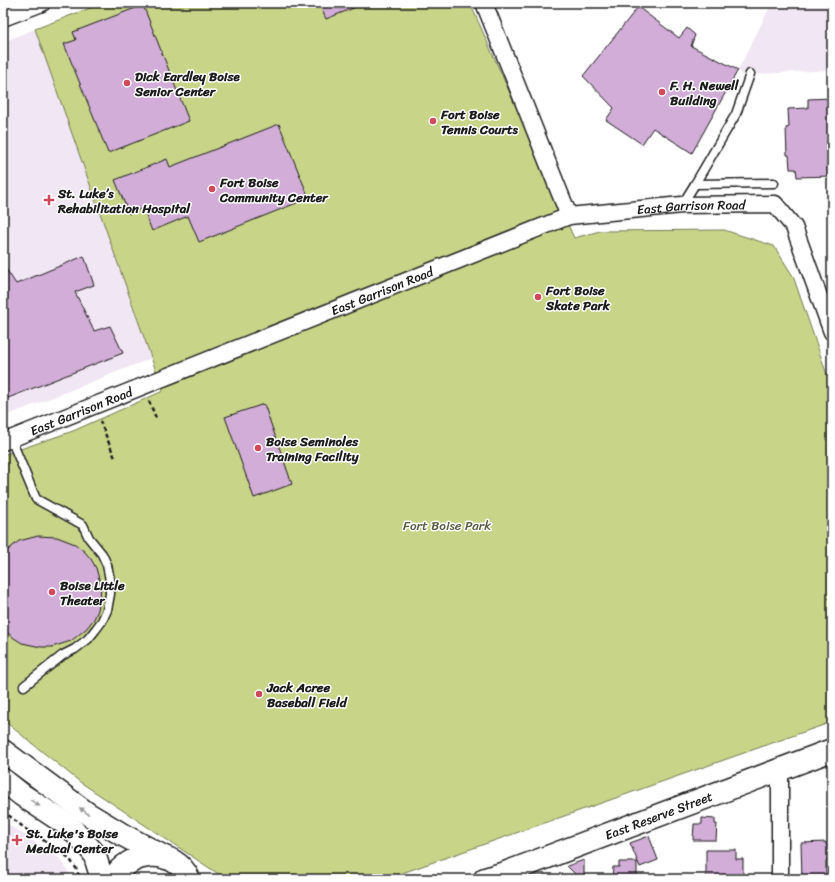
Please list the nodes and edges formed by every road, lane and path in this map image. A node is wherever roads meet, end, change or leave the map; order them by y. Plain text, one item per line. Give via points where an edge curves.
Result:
1 (42, 3) edge
2 (484, 3) edge
3 (3, 18) edge
4 (750, 74) dead end
5 (774, 183) dead end
6 (696, 184) junction
7 (682, 204) junction
8 (569, 216) junction
9 (832, 332) edge
10 (148, 399) dead end
11 (99, 418) dead end
12 (156, 418) dead end
13 (7, 440) edge
14 (115, 458) dead end
15 (24, 686) dead end
16 (832, 750) edge
17 (3, 751) edge
18 (780, 769) junction
19 (3, 780) edge
20 (3, 811) edge
21 (166, 858) junction
22 (498, 877) edge
23 (190, 878) edge
24 (80, 879) edge
25 (102, 879) edge
26 (113, 879) edge
27 (780, 879) edge

1 - 3 street
2 - 8 street
4 - 6 lane via 736,114
5 - 6 lane
6 - 7 lane
7 - 8 street, East Garrison Road
7 - 9 street, East Garrison Road via 774,204 794,227
8 - 13 street, East Garrison Road
10 - 12 path
11 - 14 path
13 - 15 lane via 36,499 83,525 89,538 102,554 110,580 107,610 96,630 79,646 63,655
16 - 18 main road, East Reserve Street
21 -> 17 main road via 88,814
18 - 22 main road, East Reserve Street
18 - 27 street
19 -> 25 main road via 69,826 94,853
20 - 24 path via 67,857 76,868
21 - 23 main road via 178,865
21 - 26 main road via 140,857 128,862

